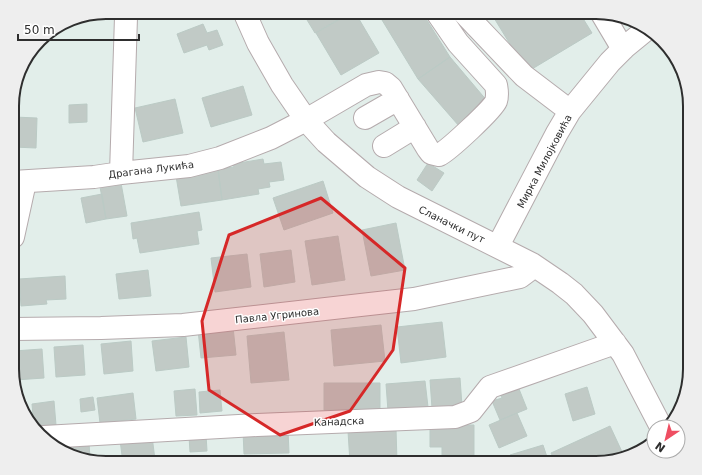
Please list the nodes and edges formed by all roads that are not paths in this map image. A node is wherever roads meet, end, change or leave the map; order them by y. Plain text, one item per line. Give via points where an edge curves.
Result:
1 (126, 19) edge
2 (247, 19) edge
3 (441, 19) edge
4 (469, 19) edge
5 (605, 20) edge
6 (642, 33) edge
7 (622, 49) junction
8 (398, 98) junction
9 (570, 111) junction
10 (365, 118) dead end
11 (306, 120) junction
12 (415, 127) junction
13 (384, 146) dead end
14 (121, 173) junction
15 (19, 182) edge
16 (498, 246) junction
17 (532, 264) junction
18 (19, 329) edge
19 (615, 343) junction
20 (657, 419) edge
21 (52, 437) edge

1 - 14 street
2 - 11 street, Сланачки пут via 269,64
3 - 12 street, Драгана Лукића via 458,43 496,85 497,98 492,107 440,155 435,155 428,149
4 - 9 street via 524,76
5 - 7 street
6 - 7 street, Мирка Милојковића
7 - 9 street, Мирка Милојковића
8 - 10 street
8 - 11 street, Драгана Лукића via 385,83 372,83
8 - 12 street, Драгана Лукића
9 - 16 street, Мирка Милојковића
11 - 14 street, Драгана Лукића via 271,138 220,158 189,166
11 - 16 street, Сланачки пут via 347,162 383,188 418,208
12 - 13 street
14 - 15 street, Драгана Лукића
16 - 17 street, Сланачки пут
17 - 18 street, Павла Угринова via 520,277 414,299 183,325
17 - 19 street, Сланачки пут via 574,294
19 - 20 street, Сланачки пут
19 - 21 street, Канадска via 490,387 471,411 455,417

